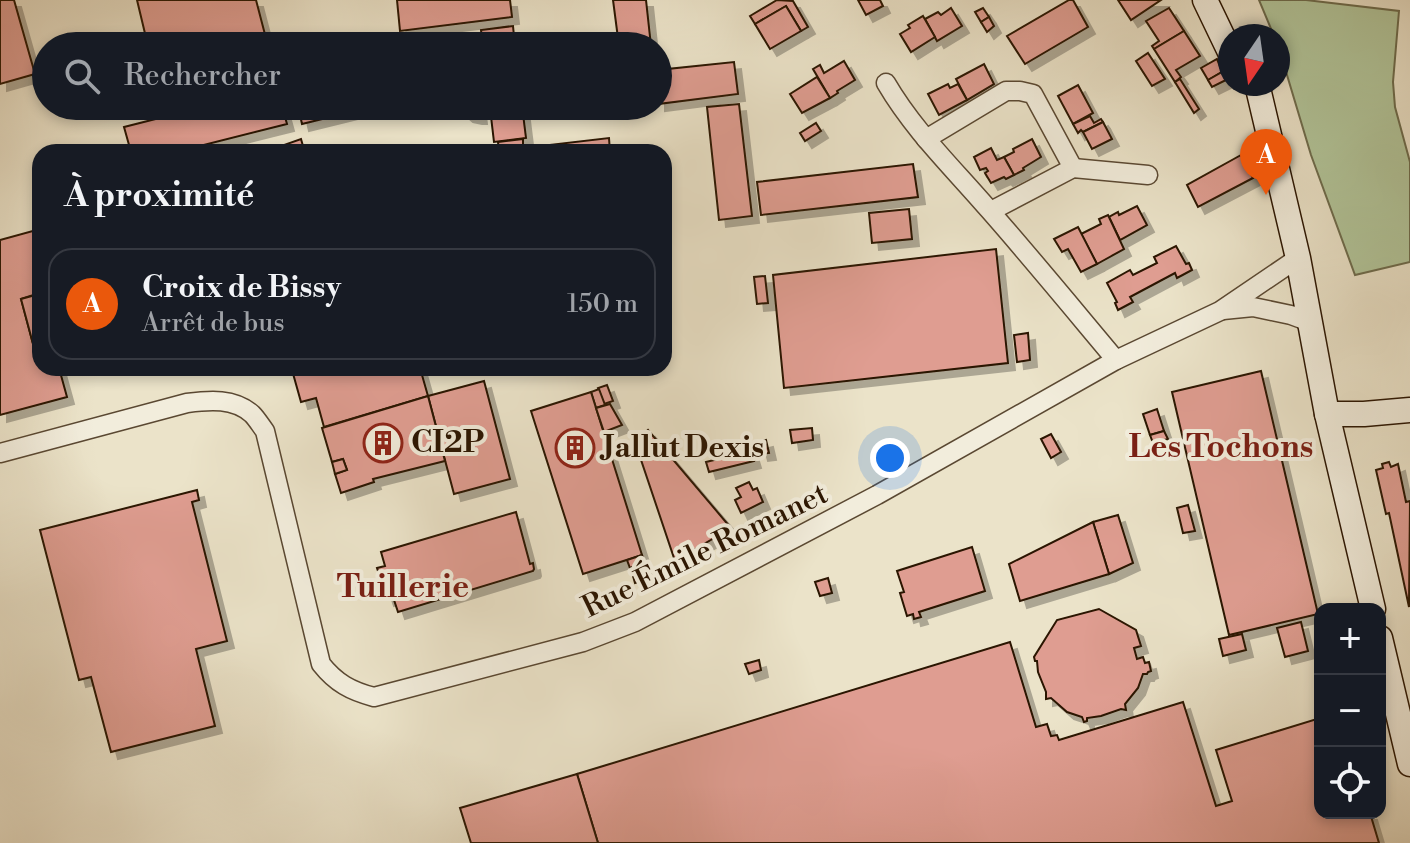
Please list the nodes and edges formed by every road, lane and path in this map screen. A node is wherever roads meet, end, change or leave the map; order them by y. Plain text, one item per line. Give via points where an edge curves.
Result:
1 (1205, 0) edge
2 (1223, 0) edge
3 (1233, 24) edge
4 (1218, 27) edge
5 (886, 83) dead end
6 (1248, 96) edge
7 (1260, 96) edge
8 (926, 139) junction
9 (1274, 157) junction
10 (1073, 168) junction
11 (1148, 175) dead end
12 (991, 211) junction
13 (1298, 258) junction
14 (1220, 311) junction
15 (1310, 322) junction
16 (1116, 360) junction
17 (1410, 410) edge
18 (1327, 414) junction
19 (0, 453) edge
20 (1372, 603) edge
21 (1386, 663) edge
22 (1410, 764) edge

1 - 4 main road
2 - 3 main road
5 - 8 street
6 - 9 main road
7 - 9 main road
8 - 10 street via 1006,91 1020,91 1033,94
8 - 12 street
9 - 13 main road
10 - 11 street
10 - 12 street
12 - 16 street
13 - 14 street, Rue Émile Romanet
13 - 15 main road
14 - 15 street, Rue Émile Romanet via 1253,307
14 - 16 street, Rue Émile Romanet
15 - 18 main road
16 - 19 street, Rue Émile Romanet via 877,495 635,622 583,642 374,697 341,684 321,664 265,431 252,414 229,402 187,403
17 - 18 main road
18 - 20 main road
21 - 22 main road

